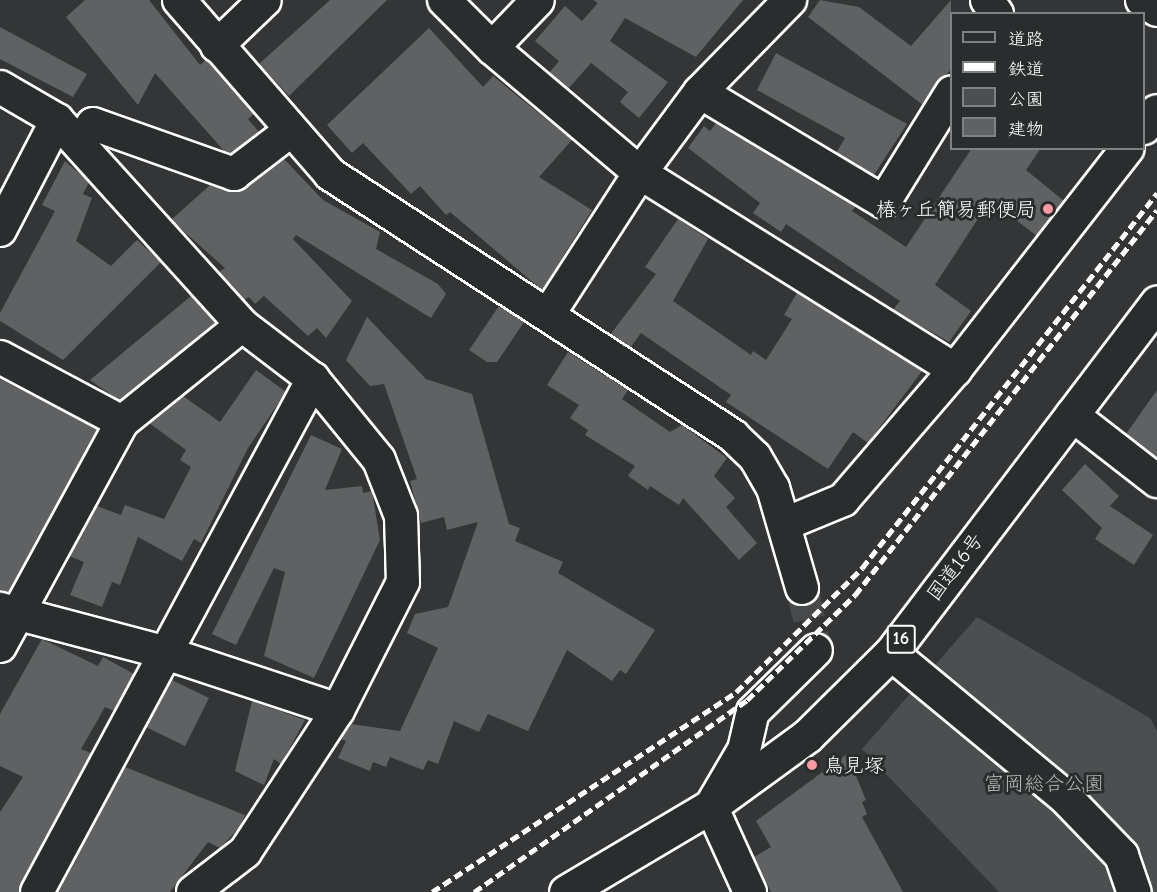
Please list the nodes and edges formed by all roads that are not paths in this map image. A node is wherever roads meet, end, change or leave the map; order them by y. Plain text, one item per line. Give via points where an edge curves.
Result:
1 (179, 0) edge
2 (265, 0) edge
3 (444, 0) edge
4 (538, 0) edge
5 (790, 0) edge
6 (1142, 0) edge
7 (1157, 10) edge
8 (217, 46) junction
9 (492, 48) junction
10 (0, 87) edge
11 (700, 92) junction
12 (950, 94) edge
13 (1157, 111) edge
14 (57, 120) junction
15 (1145, 126) edge
16 (289, 132) junction
17 (80, 142) junction
18 (1126, 150) edge
19 (640, 173) junction
20 (0, 230) edge
21 (1157, 303) edge
22 (548, 315) junction
23 (242, 325) junction
24 (0, 357) edge
25 (956, 370) junction
26 (313, 379) junction
27 (1072, 415) junction
28 (122, 422) junction
29 (1157, 481) edge
30 (785, 524) junction
31 (802, 588) tunnel mouth
32 (10, 610) edge
33 (0, 646) edge
34 (816, 650) dead end
35 (163, 652) junction
36 (891, 653) junction
37 (338, 710) junction
38 (711, 806) junction
39 (37, 892) edge
40 (193, 892) edge
41 (566, 892) edge
42 (750, 892) edge
43 (1134, 892) edge

1 - 8 street
2 - 8 street
3 - 9 street
4 - 9 street
5 - 11 street
6 - 7 street
8 - 16 street
9 - 19 street
10 - 14 street
11 - 12 street via 884,202
11 - 19 street
13 - 15 street
14 - 17 street
14 - 20 street
16 - 17 street via 234,174 93,124
16 - 22 street via 330,174
17 - 23 street
18 - 25 street
19 - 22 street
19 - 25 street
21 - 27 main road, 国道16号 / 16
22 - 30 street via 733,436 755,457
23 - 26 street
23 - 28 street
24 - 28 street
25 - 30 street via 843,500
26 - 35 street
26 - 37 street via 379,460 401,516 403,582
27 - 29 street
27 - 36 main road, 国道16号 / 16
28 - 32 street
30 - 31 street
32 - 33 street
32 - 35 street
34 - 38 street via 753,712 744,750
35 - 37 street
35 - 39 street
36 - 38 main road, 国道16号 / 16 via 807,736
36 - 43 main road via 1065,797 1121,855
37 - 40 street via 245,852
38 - 41 main road, 国道16号 / 16
38 - 42 street

